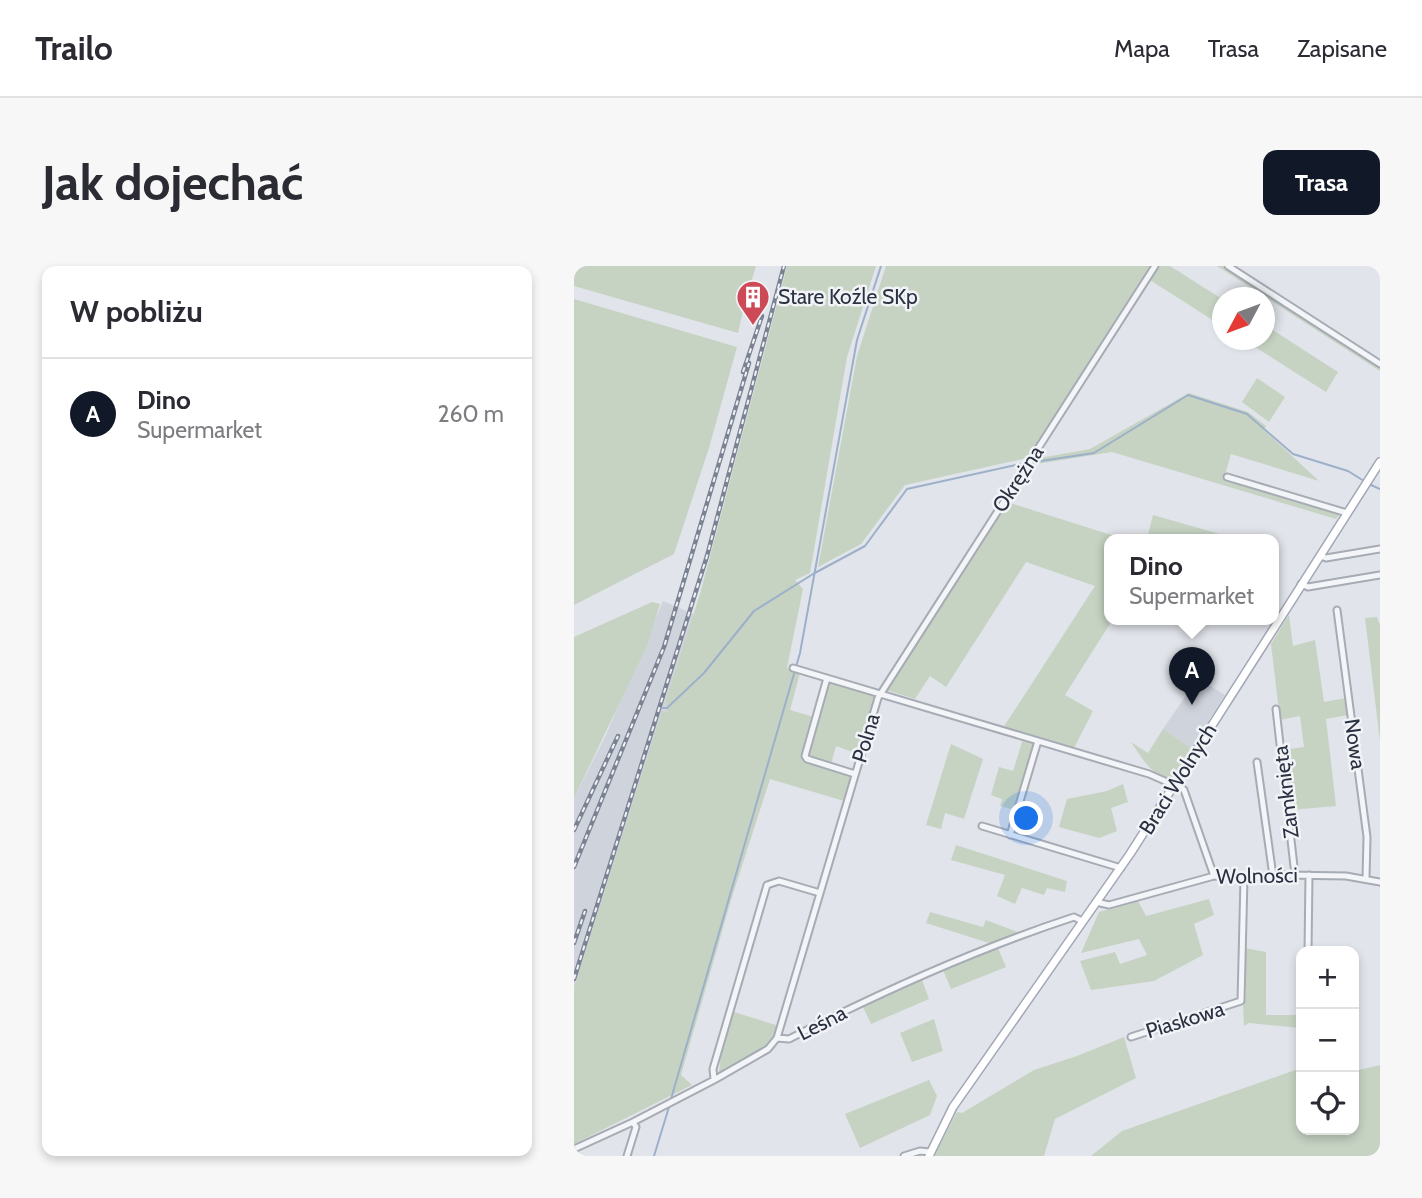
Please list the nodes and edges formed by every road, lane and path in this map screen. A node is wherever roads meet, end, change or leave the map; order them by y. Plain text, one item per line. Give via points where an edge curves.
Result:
1 (1155, 266) edge
2 (1228, 266) edge
3 (1380, 364) edge
4 (1380, 462) edge
5 (1227, 477) dead end
6 (1347, 513) junction
7 (1380, 549) edge
8 (1320, 556) junction
9 (1380, 576) edge
10 (1301, 584) junction
11 (1337, 610) dead end
12 (1279, 619) edge
13 (1275, 625) edge
14 (795, 669) dead end
15 (827, 678) junction
16 (881, 693) junction
17 (1276, 709) dead end
18 (1038, 741) junction
19 (1257, 762) dead end
20 (855, 774) junction
21 (1175, 784) junction
22 (982, 826) dead end
23 (1010, 835) junction
24 (1121, 867) junction
25 (1295, 875) junction
26 (1214, 876) junction
27 (1273, 876) junction
28 (1309, 876) junction
29 (1244, 878) junction
30 (1366, 879) junction
31 (1380, 882) edge
32 (820, 893) junction
33 (1096, 902) junction
34 (1082, 921) junction
35 (1308, 946) edge
36 (1131, 1037) dead end
37 (778, 1038) junction
38 (714, 1080) junction
39 (633, 1122) junction
40 (574, 1149) edge
41 (930, 1154) edge
42 (627, 1156) edge
43 (904, 1156) edge

1 - 16 street, Okrężna
2 - 3 street
4 - 6 main road, Braci Wolnych
5 - 6 street
6 - 8 main road, Braci Wolnych
7 - 8 street
8 - 10 main road, Braci Wolnych
9 - 10 street
10 - 12 main road, Braci Wolnych
11 - 30 street, Nowa via 1367,837
13 - 21 main road, Braci Wolnych
14 - 15 street
15 - 16 street
15 - 20 street via 805,756
16 - 18 street, Polna
16 - 20 street, Polna
17 - 25 street, Zamknięta
18 - 21 street, Polna
18 - 23 street
19 - 27 street
20 - 32 street, Polna
21 - 24 main road, Braci Wolnych
21 - 26 street via 1184,790
22 - 23 street
23 - 24 street
24 - 33 main road, Braci Wolnych
25 - 27 street, Wolności
25 - 28 street, Wolności
26 - 29 street, Wolności
26 - 33 street, Wolności via 1109,905
27 - 29 street, Wolności
28 - 30 street, Wolności
28 - 35 street
29 - 36 street, Piaskowa via 1241,1001
30 - 31 street, Wolności
32 - 37 street, Polna
32 - 38 street via 779,881 767,885 713,1069
33 - 34 main road, Braci Wolnych
34 - 37 street, Leśna via 1074,917 1020,936 879,995 789,1039
34 - 41 main road, Braci Wolnych via 959,1098
37 - 38 street, Leśna via 768,1049
38 - 39 street, Leśna
39 - 40 street, Leśna
39 - 42 street via 636,1127
41 - 43 street, Braci Wolnych via 920,1151

